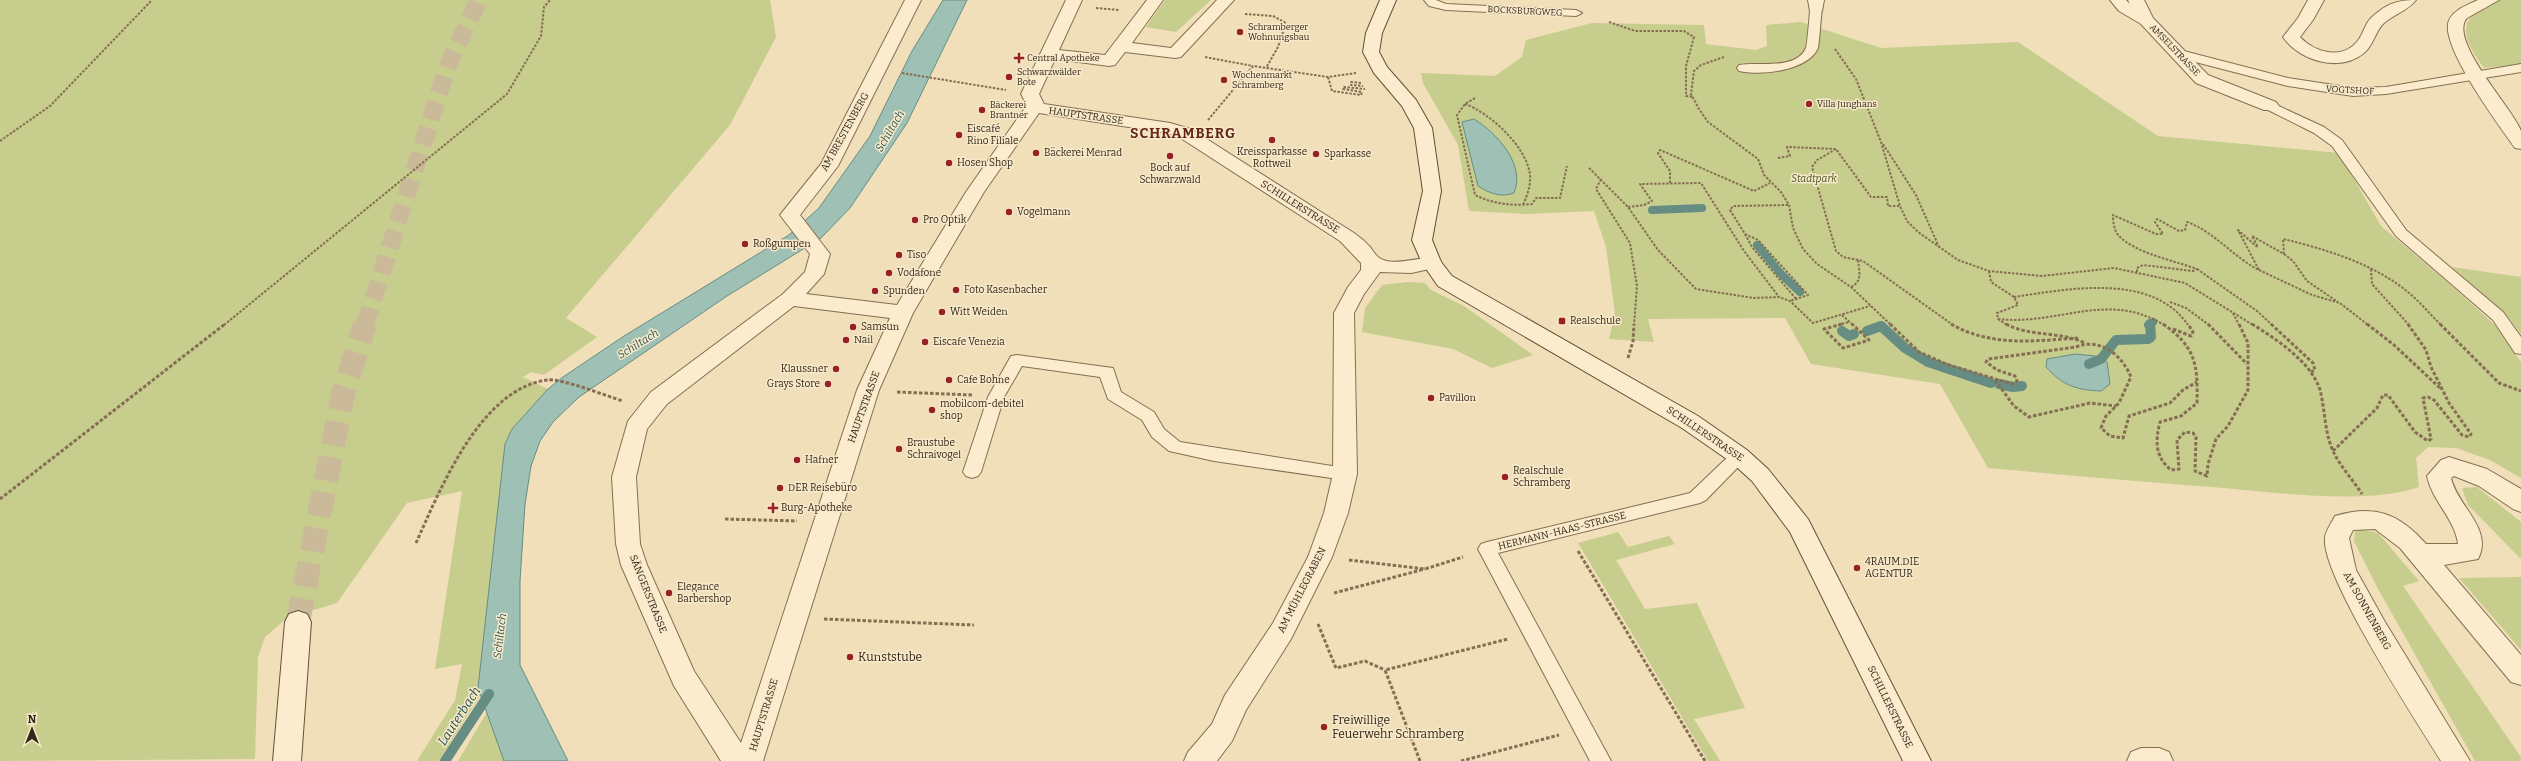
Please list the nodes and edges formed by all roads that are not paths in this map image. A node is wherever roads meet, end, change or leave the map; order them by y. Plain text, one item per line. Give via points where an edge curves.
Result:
1 (913, 0) edge
2 (1388, 0) edge
3 (1430, 0) edge
4 (2118, 0) edge
5 (2136, 0) edge
6 (2316, 0) edge
7 (2408, 0) edge
8 (2491, 0) edge
9 (1073, 3) edge
10 (1816, 4) edge
11 (1220, 5) edge
12 (1151, 6) edge
13 (1576, 13) dead end
14 (2146, 20) junction
15 (1121, 47) junction
16 (1051, 54) junction
17 (2180, 54) junction
18 (1743, 68) dead end
19 (2521, 68) edge
20 (2477, 77) junction
21 (1033, 100) junction
22 (2270, 106) joint
23 (1185, 133) joint
24 (2521, 144) edge
25 (820, 254) joint
26 (1370, 262) junction
27 (1432, 263) junction
28 (790, 299) junction
29 (903, 313) junction
30 (2521, 349) edge
31 (1739, 456) junction
32 (972, 472) dead end
33 (1345, 474) junction
34 (2521, 503) edge
35 (2421, 552) junction
36 (298, 622) tunnel mouth
37 (2521, 674) edge
38 (287, 761) edge
39 (737, 761) edge
40 (750, 761) edge
41 (1198, 761) edge
42 (1601, 761) edge
43 (1917, 761) edge
44 (2141, 761) edge
45 (2159, 761) edge
46 (2456, 761) edge

1 - 25 street, AM BRESTENBERG via 828,166 790,215
2 - 27 street, SCHILLERSTRASSE via 1374,33 1371,52 1378,66 1410,104 1424,134 1432,191 1422,240
3 - 13 lane, BOCKSBURGWEG via 1433,4 1446,7
4 - 14 street, AMSELSTRASSE via 2125,8
5 - 14 street, AMSELSTRASSE
6 - 7 street via 2305,20 2291,37 2307,52 2326,58 2349,57 2365,43 2375,23
8 - 20 street via 2467,12 2456,21 2454,32
9 - 16 street, HAUPTSTRASSE
10 - 18 lane via 1811,37 1813,46 1810,53 1799,61 1780,66
11 - 15 street via 1175,53
12 - 15 street
14 - 17 street, AMSELSTRASSE
15 - 16 street via 1109,61
16 - 21 street, HAUPTSTRASSE
17 - 20 lane, VOGTSHOF via 2291,84 2354,92 2390,92 2439,81
17 - 22 street, AMSELSTRASSE via 2202,79
19 - 20 lane, VOGTSHOF
20 - 24 street
21 - 23 street, HAUPTSTRASSE via 1040,109 1170,128
21 - 29 street, HAUPTSTRASSE
22 - 30 lane via 2319,130 2337,144 2401,233 2498,316
23 - 26 street, SCHILLERSTRASSE via 1342,234 1361,249
25 - 28 street, SÄNGERSTRASSE via 814,274
26 - 27 street via 1397,268
26 - 33 street, AM MÜHLEGRABEN via 1371,271 1355,292 1344,313
27 - 31 street, SCHILLERSTRASSE via 1445,281 1690,422
28 - 29 street
28 - 39 street, SÄNGERSTRASSE via 659,398 636,427 624,477 628,544 634,565 684,678
29 - 40 street, HAUPTSTRASSE via 868,390
31 - 42 lane, HERMANN-HAAS-STRASSE via 1694,498 1487,549
31 - 43 street, SCHILLERSTRASSE via 1773,490 1799,526
32 - 33 lane via 996,397 1017,360 1107,372 1114,396 1148,416 1158,433 1175,447
33 - 41 street, AM MÜHLEGRABEN via 1336,513 1320,557 1282,631 1235,703 1222,732
34 - 35 street via 2492,480 2475,472 2450,466 2439,476 2443,491 2472,541 2469,552 2447,555
35 - 37 street, AM SONNENBERG
35 - 46 street, AM SONNENBERG via 2380,520 2362,519 2344,523 2337,538 2344,571 2376,630
36 - 38 street
44 - 45 street

